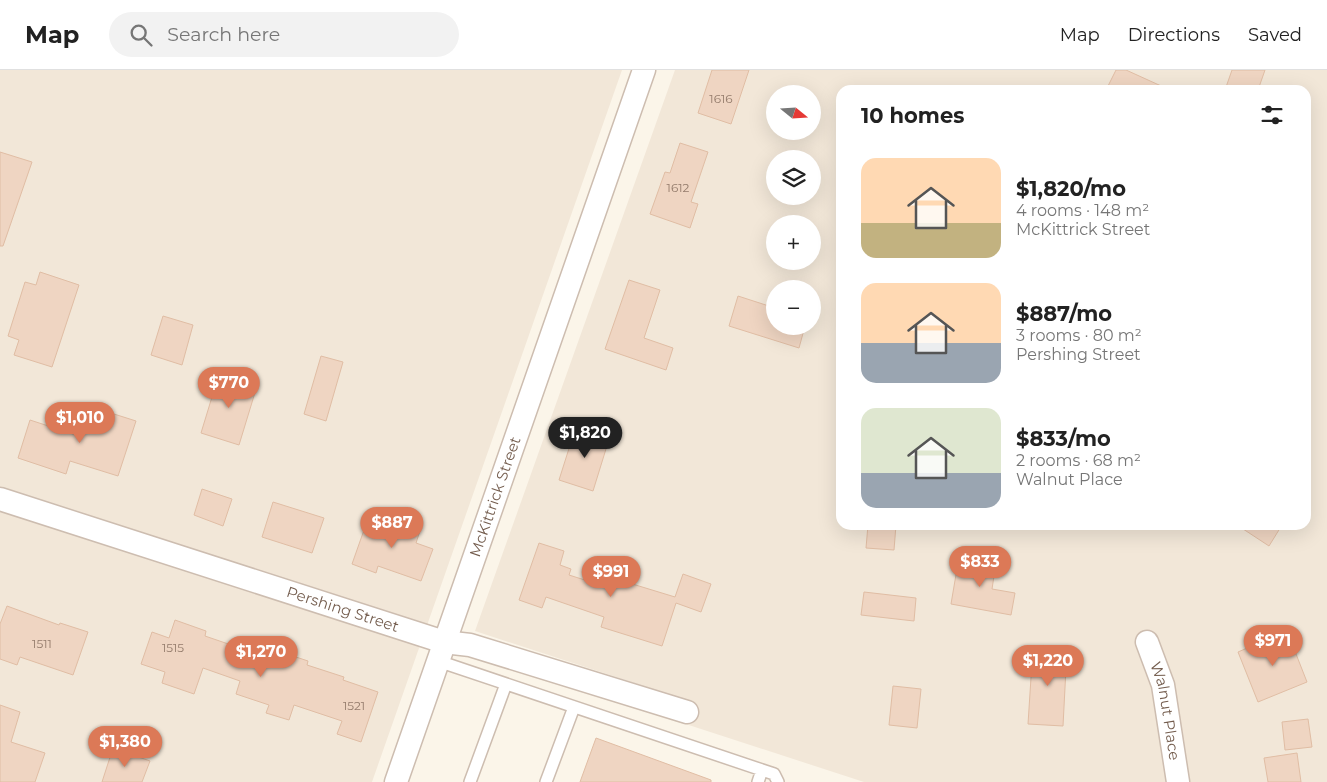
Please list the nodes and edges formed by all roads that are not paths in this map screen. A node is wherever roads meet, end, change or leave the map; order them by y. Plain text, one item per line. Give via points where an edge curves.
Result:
1 (644, 70) edge
2 (0, 499) edge
3 (1147, 642) dead end
4 (441, 651) junction
5 (506, 684) junction
6 (574, 707) junction
7 (687, 712) dead end
8 (762, 770) junction
9 (396, 782) edge
10 (470, 782) edge
11 (546, 782) edge
12 (758, 782) edge
13 (778, 782) edge
14 (1178, 782) edge

1 - 4 street, McKittrick Street
2 - 4 street, Pershing Street
3 - 14 street, Walnut Place via 1163,685
4 - 5 lane
4 - 7 street, Pershing Street via 470,645
4 - 9 street, McKittrick Street
5 - 6 lane
5 - 10 lane
6 - 8 lane
6 - 11 lane
8 - 12 lane
8 - 13 lane via 774,774

